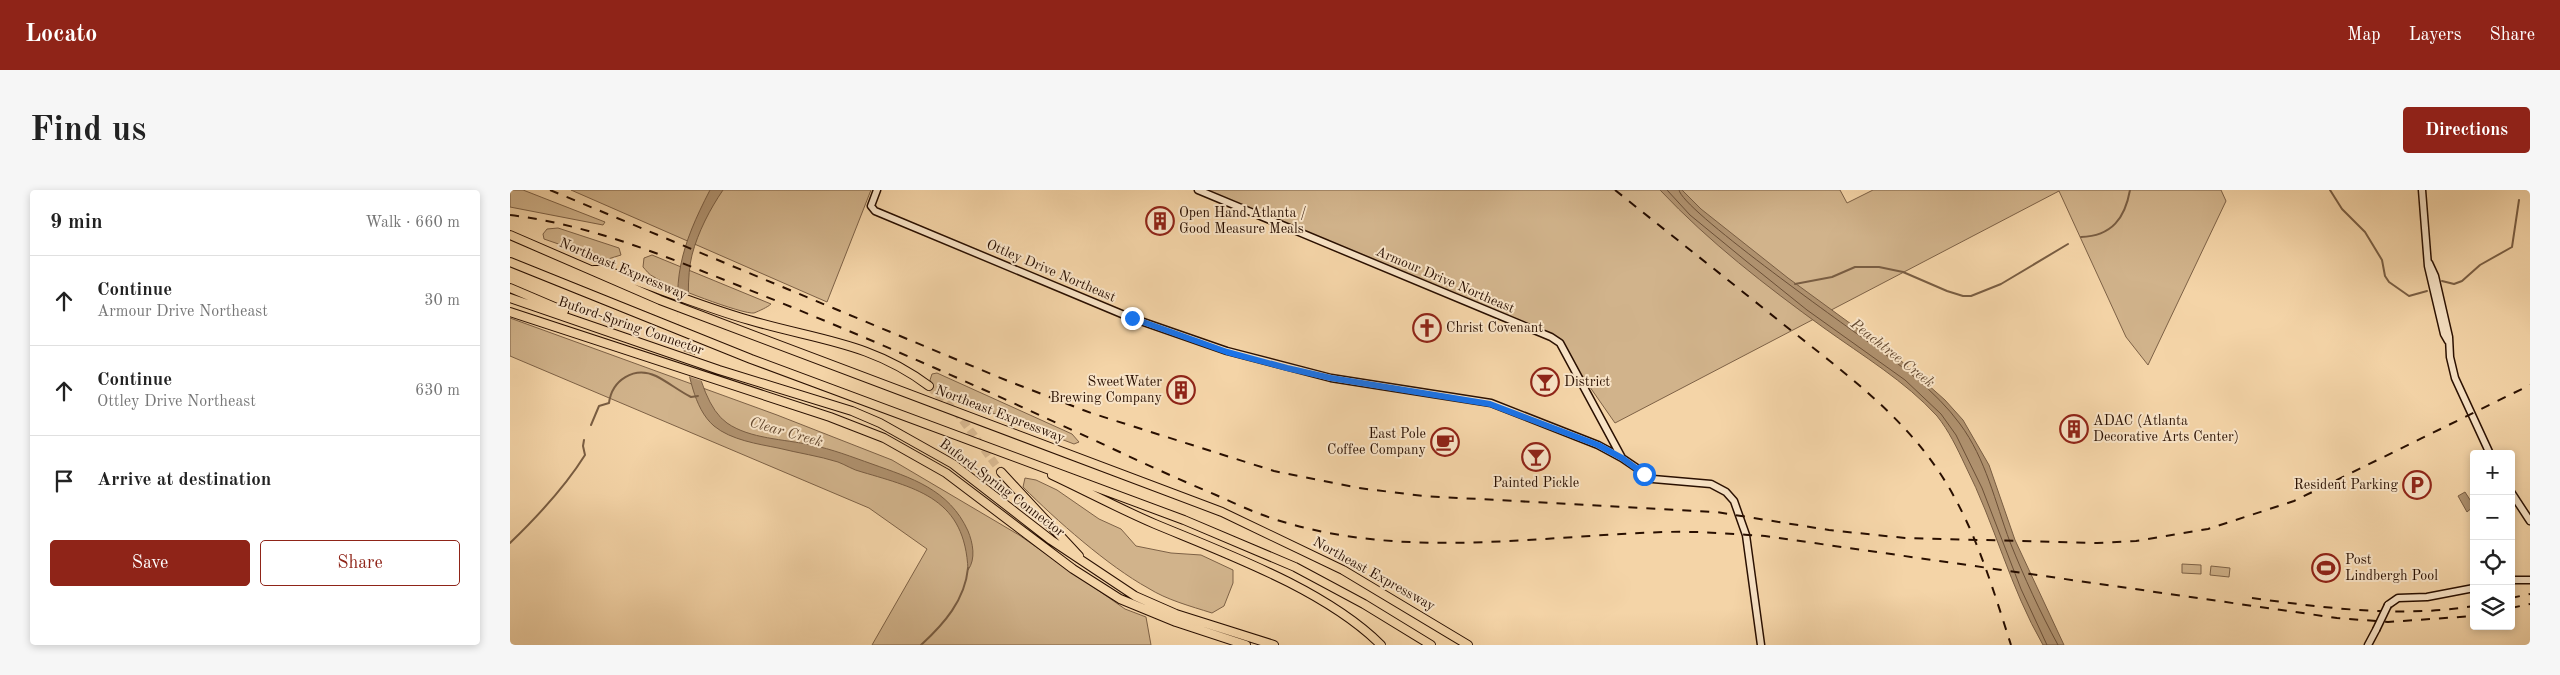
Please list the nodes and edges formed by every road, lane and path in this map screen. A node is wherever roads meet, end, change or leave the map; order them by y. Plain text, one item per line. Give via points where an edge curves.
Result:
1 (877, 190) edge
2 (1198, 190) edge
3 (2422, 190) edge
4 (510, 235) edge
5 (510, 262) edge
6 (591, 270) junction
7 (510, 288) edge
8 (510, 298) edge
9 (510, 312) edge
10 (614, 333) junction
11 (929, 386) tunnel mouth
12 (2488, 450) edge
13 (1010, 454) junction
14 (1622, 458) junction
15 (1001, 472) tunnel mouth
16 (2513, 495) edge
17 (2530, 521) edge
18 (1091, 568) junction
19 (2515, 580) edge
20 (2530, 580) edge
21 (2470, 589) edge
22 (1246, 645) edge
23 (1274, 645) edge
24 (1381, 645) edge
25 (1431, 645) edge
26 (1468, 645) edge
27 (1761, 645) edge
28 (2368, 645) edge

1 - 14 street, Ottley Drive Northeast via 873,210 1129,317 1227,352 1331,378 1490,404 1598,445
2 - 14 street, Armour Drive Northeast via 1555,340 1567,352
3 - 12 street via 2429,263 2455,378
4 - 6 highway, Northeast Expressway
5 - 13 highway via 664,326
6 - 11 highway via 605,270 773,327 867,350
6 - 26 highway, Northeast Expressway via 660,300 1222,512 1343,570
7 - 10 highway
8 - 10 highway, Buford-Spring Connector
9 - 22 highway, Buford-Spring Connector via 667,362 884,438 946,472 1073,569 1120,599
10 - 18 highway, Buford-Spring Connector via 852,411 904,435 953,464
13 - 24 highway via 1313,596
13 - 25 highway via 1184,520 1295,567
14 - 27 street, Armour Drive Northeast via 1653,479 1711,484 1731,496 1746,535
15 - 18 highway
16 - 17 street
18 - 23 highway, Buford-Spring Connector via 1135,596 1176,614
19 - 20 street
21 - 28 street, bridge via 2398,598 2388,605

